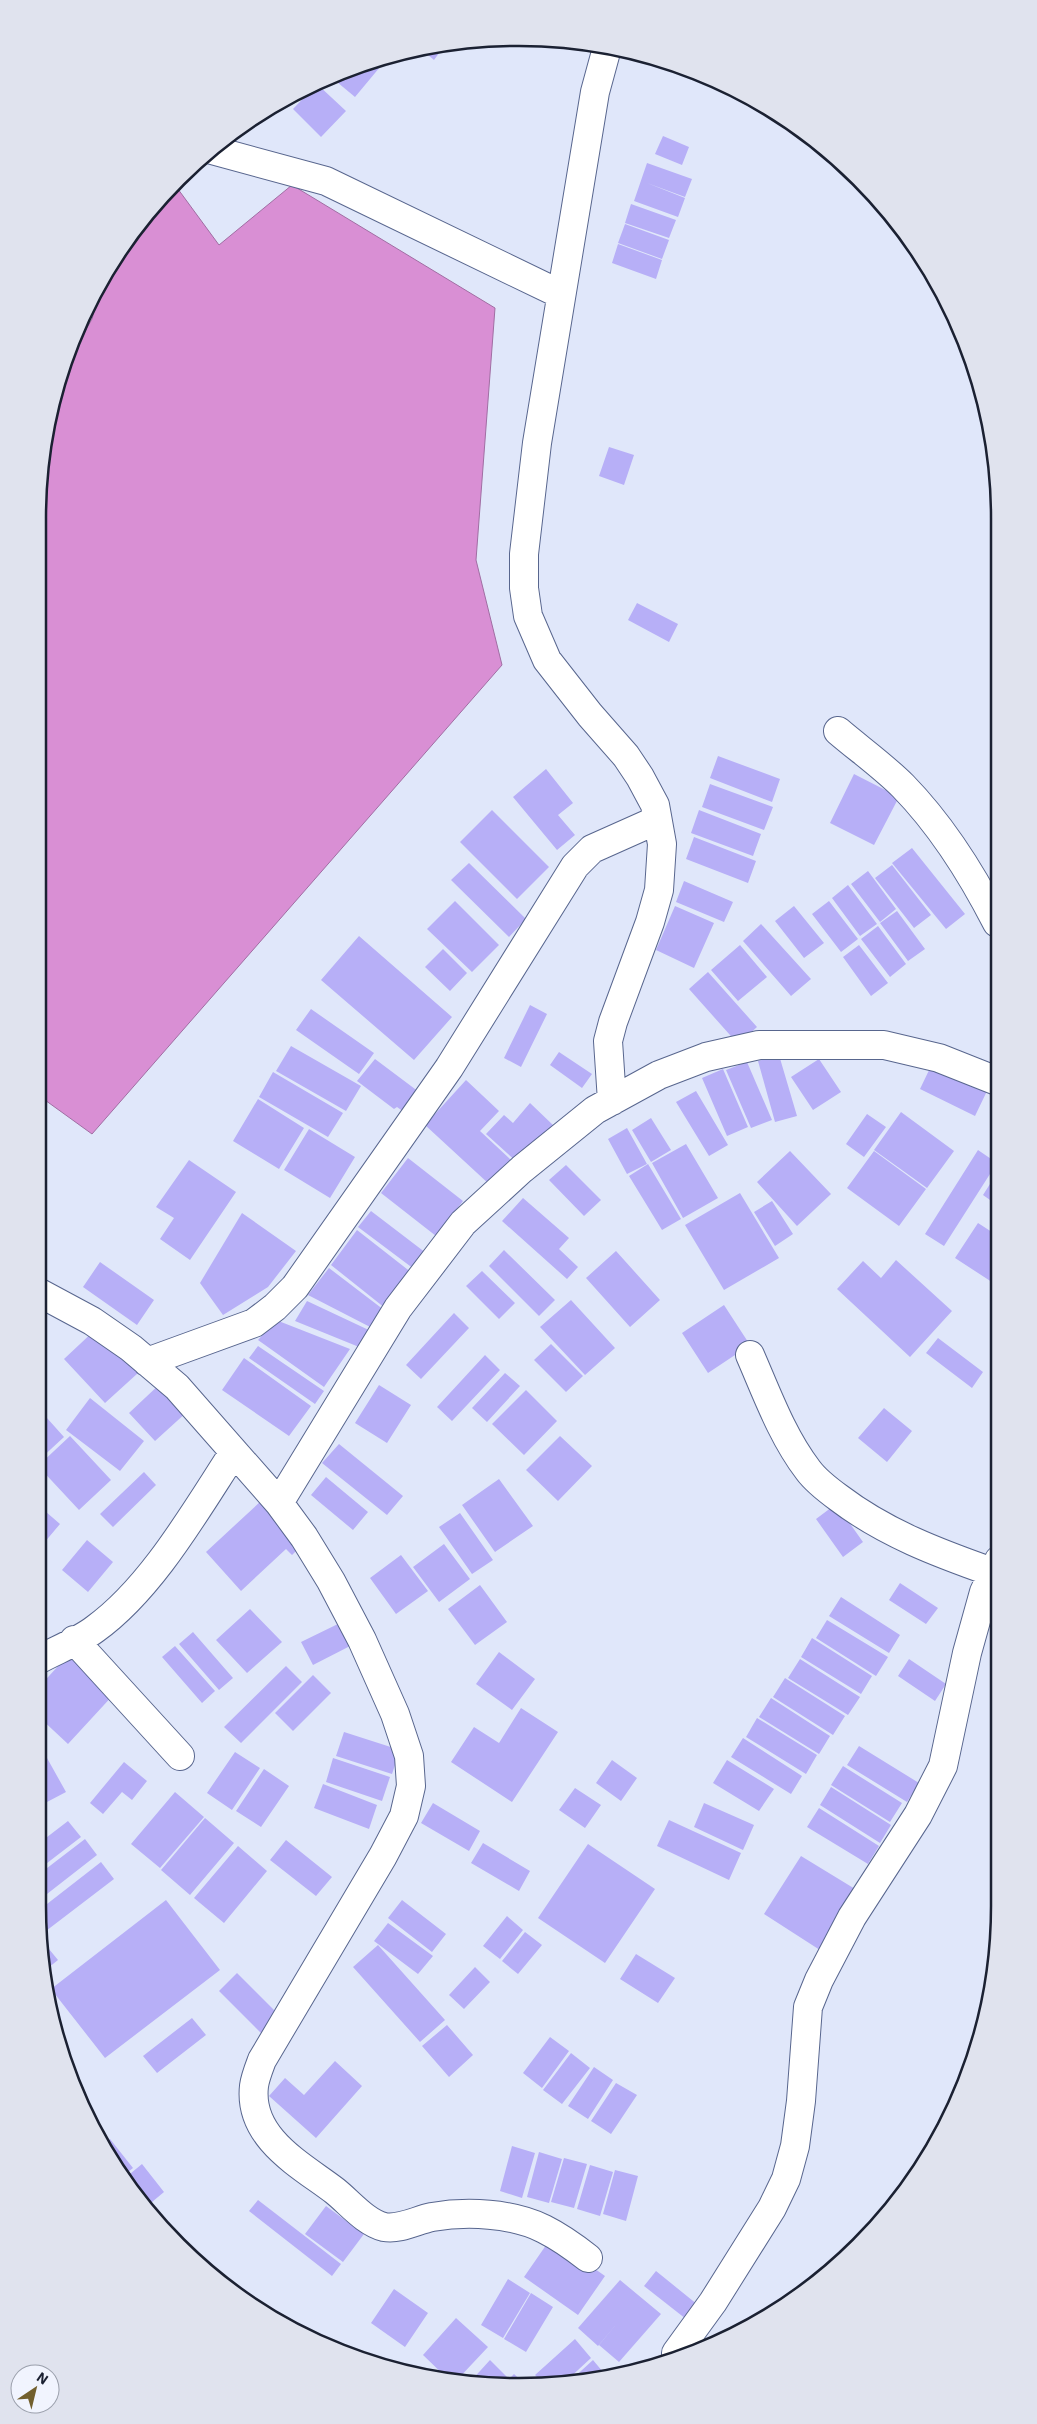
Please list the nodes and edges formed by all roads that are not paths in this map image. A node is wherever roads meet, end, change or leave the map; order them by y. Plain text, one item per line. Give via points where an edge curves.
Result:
1 (605, 54) edge
2 (221, 152) edge
3 (560, 294) junction
4 (838, 731) dead end
5 (657, 820) junction
6 (991, 911) edge
7 (991, 1079) edge
8 (612, 1101) junction
9 (46, 1296) edge
10 (750, 1355) dead end
11 (147, 1362) junction
12 (234, 1452) junction
13 (278, 1503) junction
14 (991, 1565) edge
15 (991, 1578) edge
16 (74, 1640) junction
17 (46, 1656) edge
18 (180, 1756) dead end
19 (588, 2258) dead end
20 (678, 2350) edge

1 - 3 street via 594,92
2 - 3 street via 326,181
3 - 5 street via 524,554 528,616 547,660 640,777 655,805
4 - 6 street via 903,786 972,878
5 - 8 street via 662,844 659,890 608,1041
5 - 11 street via 592,849 576,866 449,1068 295,1287 254,1323
7 - 8 street via 939,1058 884,1045 759,1045 706,1057 659,1075
8 - 13 street via 595,1110 529,1163 462,1223 398,1308
9 - 11 street via 92,1320
10 - 14 street via 794,1450 809,1472 829,1490 904,1538
11 - 12 street via 177,1387
12 - 13 street
12 - 16 street via 184,1528 133,1596 94,1630
13 - 19 street via 331,1581 362,1640 395,1714 408,1756 411,1786 404,1816 383,1856 262,2060 254,2085 255,2107 267,2136 287,2156 372,2223 397,2227 455,2214 522,2221 543,2228
15 - 20 street via 967,1653 943,1766 918,1815 852,1917 808,2007 799,2119 786,2179 772,2208 713,2302
16 - 17 street
16 - 18 street

